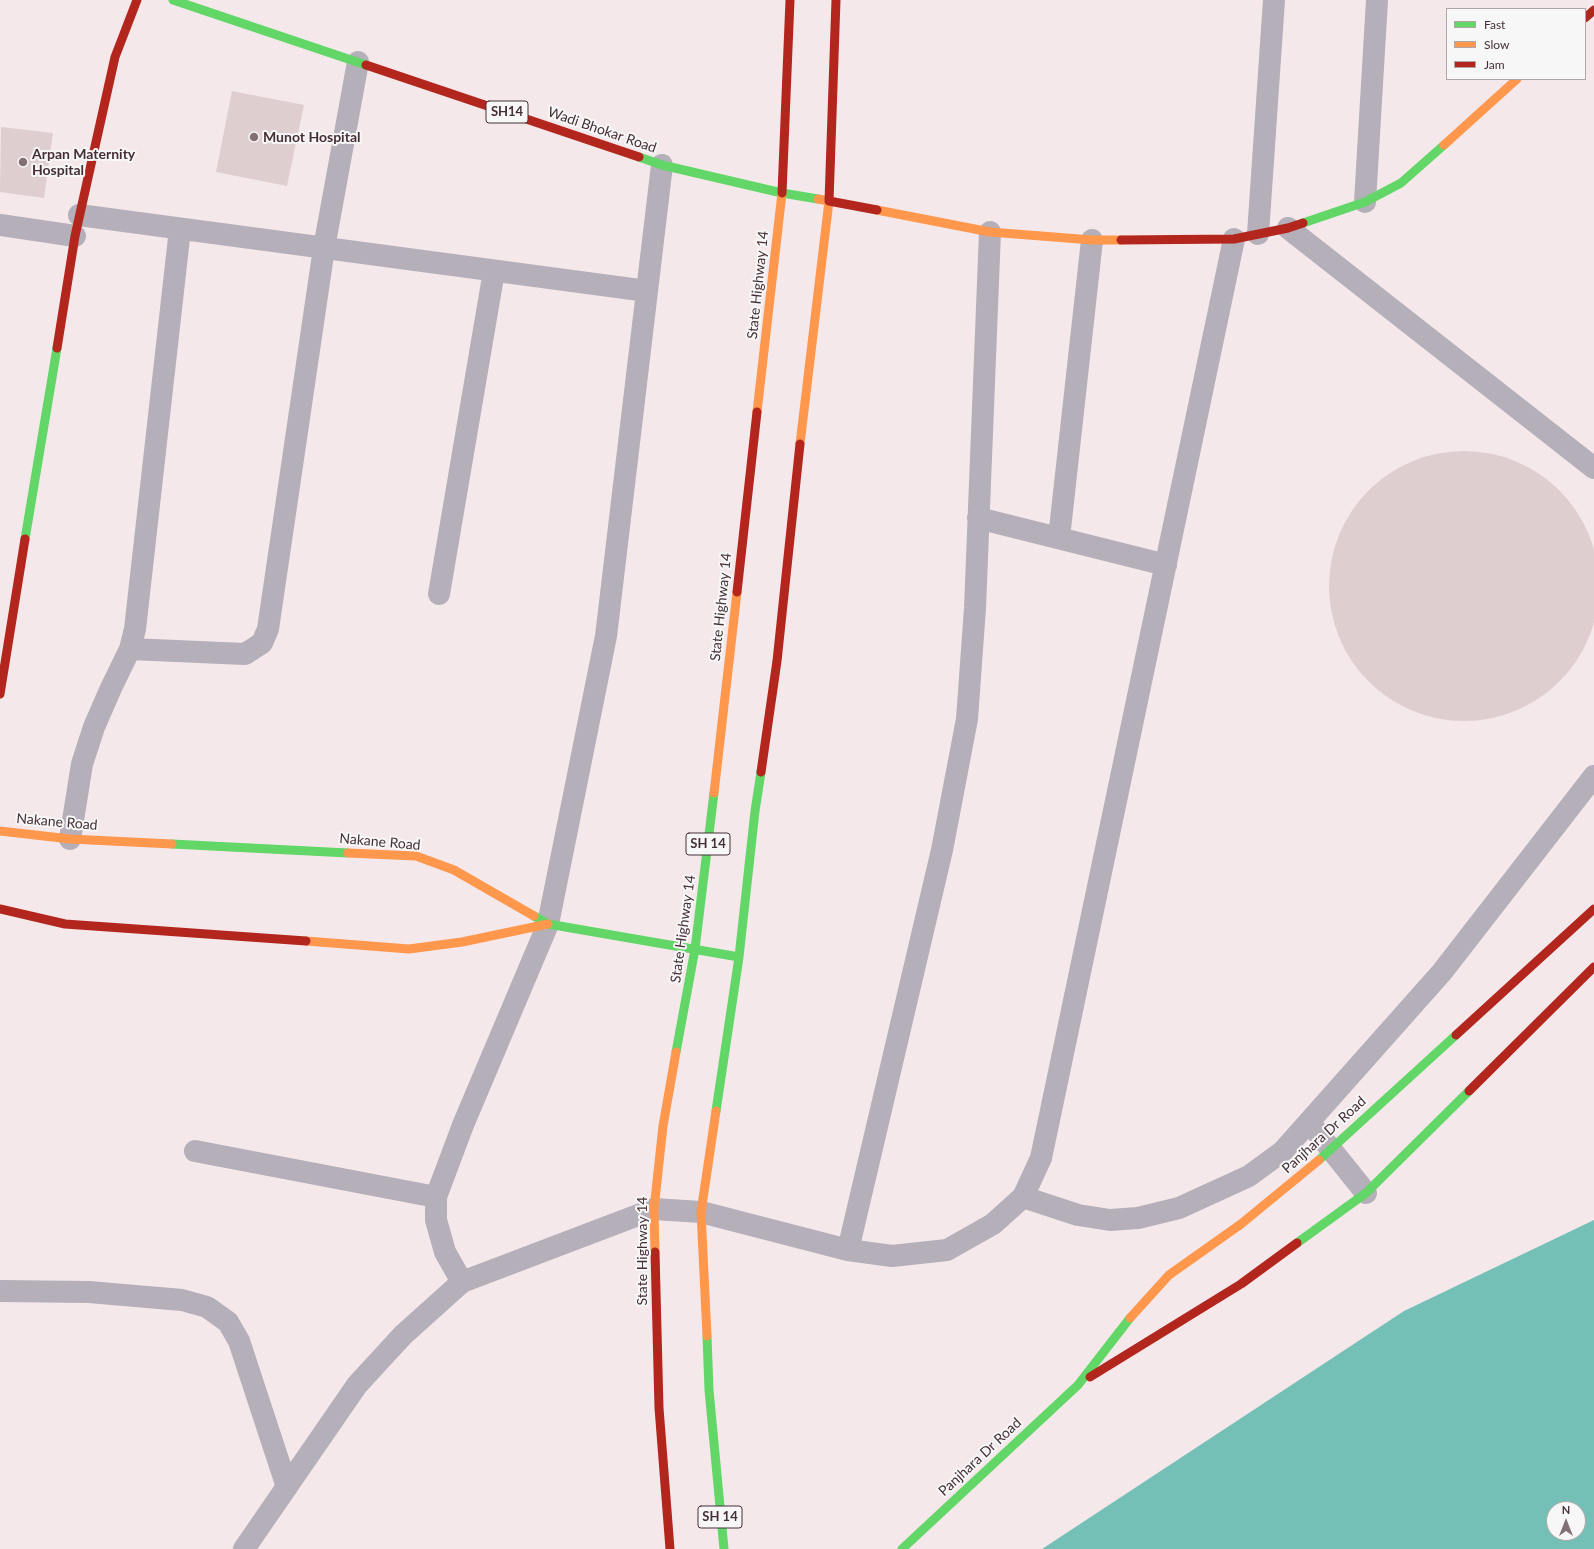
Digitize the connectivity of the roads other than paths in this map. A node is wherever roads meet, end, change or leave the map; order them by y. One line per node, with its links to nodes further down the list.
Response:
1 (137, 0): 16 (street)
2 (173, 0): 9 (street, Wadi Bhokar Road / SH14)
3 (790, 0): 12 (street, State Highway 14)
4 (836, 0): 13 (street)
5 (1274, 0): 20 (street)
6 (1377, 0): 14 (street)
7 (1594, 10): 8 (street)
8 (1586, 17)
9 (358, 62): 11 (street, Wadi Bhokar Road / SH14); 23 (street)
10 (1516, 80): 14 (street, Wadi Bhokar Road)
11 (662, 165): 12 (street, Wadi Bhokar Road / SH14); 25 (street)
12 (782, 193): 13 (street, Wadi Bhokar Road / SH14); 39 (street, State Highway 14 / SH 14)
13 (829, 201): 19 (street, Wadi Bhokar Road); 40 (street, SH 14)
14 (1365, 202): 17 (street, Wadi Bhokar Road)
15 (0, 225): 16 (street)
16 (77, 226): 18 (street); 32 (street)
17 (1288, 228): 20 (street, Wadi Bhokar Road); 26 (street)
18 (180, 229): 23 (street); 31 (street)
19 (990, 232): 22 (street, Wadi Bhokar Road); 27 (street)
20 (1258, 234): 21 (street, Wadi Bhokar Road)
21 (1234, 239): 22 (street, Wadi Bhokar Road); 29 (street)
22 (1092, 240): 28 (street)
23 (324, 248): 24 (street); 31 (street)
24 (494, 271): 25 (street); 30 (street)
25 (647, 291): 38 (street)
26 (1594, 468)
27 (978, 518): 28 (street); 50 (street)
28 (1059, 538): 29 (street)
29 (1166, 565): 47 (street)
30 (439, 594)
31 (130, 650): 35 (street)
32 (0, 694)
33 (1594, 776): 42 (street)
34 (0, 831): 35 (street, Nakane Road)
35 (70, 839): 38 (street, Nakane Road)
36 (0, 909): 38 (street)
37 (1594, 909): 43 (street, Panjhara Dr Road)
38 (548, 924): 39 (street, Nakane Road); 46 (street)
39 (696, 949): 40 (street, Nakane Road); 48 (street, State Highway 14 / SH 14)
40 (739, 957): 49 (street, SH 14)
41 (1594, 967): 45 (street, Panjhara Dr Road)
42 (1309, 1122): 43 (street); 47 (street)
43 (1330, 1149): 45 (street); 53 (street, Panjhara Dr Road)
44 (195, 1151): 46 (street)
45 (1366, 1193): 53 (street, Panjhara Dr Road)
46 (436, 1197): 51 (street)
47 (1023, 1197): 50 (street)
48 (654, 1210): 49 (street); 51 (street); 56 (street, State Highway 14 / SH 14)
49 (701, 1212): 50 (street); 57 (street, SH 14)
50 (848, 1250)
51 (462, 1282): 54 (street)
52 (0, 1291): 54 (street)
53 (1078, 1385): 58 (street, Panjhara Dr Road)
54 (287, 1487): 55 (street)
55 (244, 1549)
56 (670, 1549)
57 (724, 1549)
58 (902, 1549)

